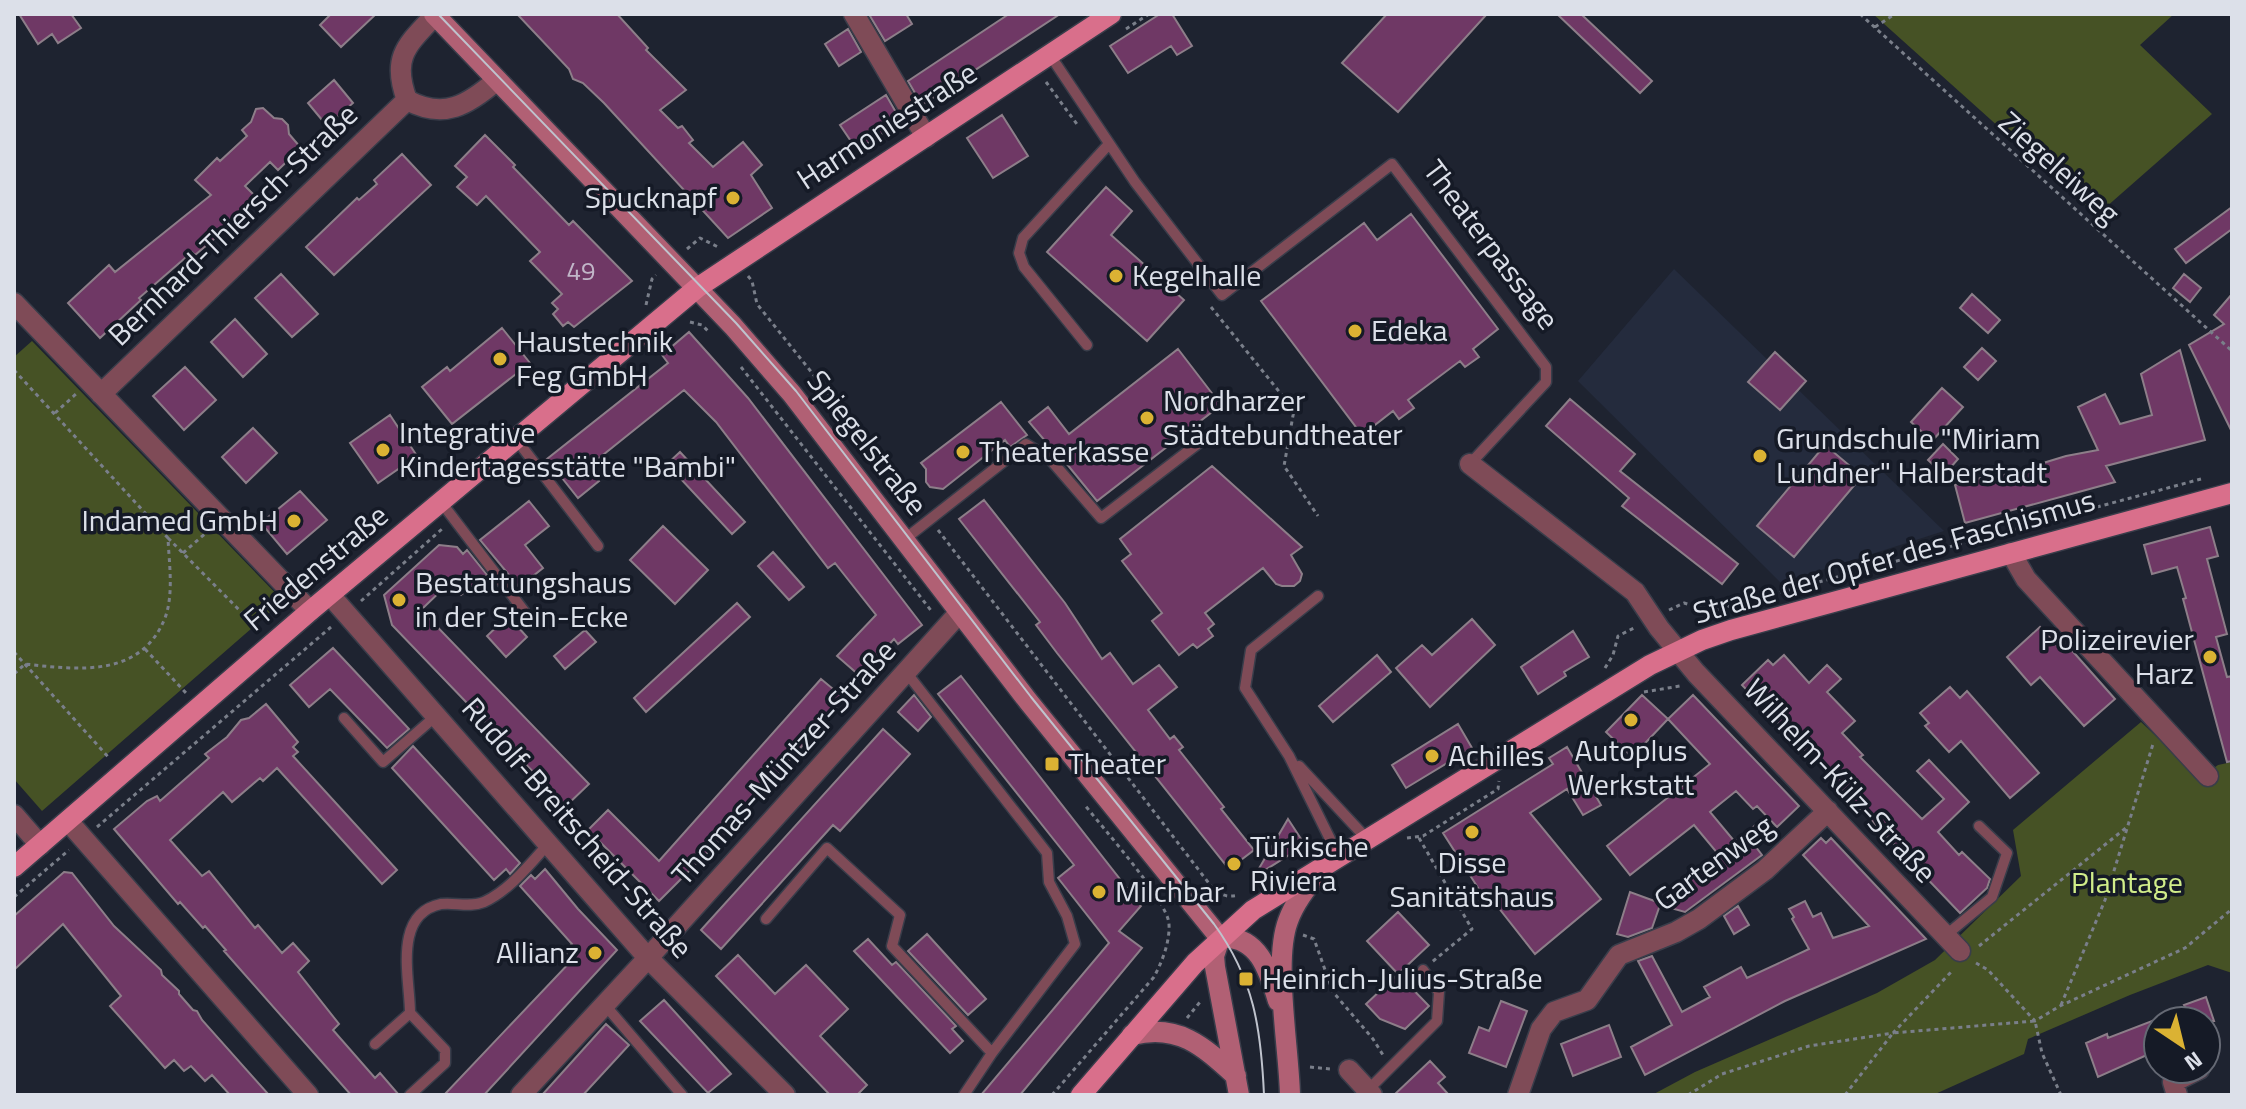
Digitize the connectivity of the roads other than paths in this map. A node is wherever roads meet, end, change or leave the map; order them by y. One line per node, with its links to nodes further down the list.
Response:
1 (854, 14): 7 (street)
2 (1111, 14): 4 (main road, Harmoniestraße)
3 (434, 15): 5 (street, Spiegelstraße); 6 (street)
4 (1050, 55): 7 (main road, Harmoniestraße); 8 (lane, Theaterpassage)
5 (497, 80): 6 (street); 9 (street, Spiegelstraße)
6 (407, 100): 12 (street, Bernhard-Thiersch-Straße)
7 (926, 137): 9 (main road, Harmoniestraße)
8 (1109, 144): 11 (lane); 15 (lane, Theaterpassage)
9 (697, 288): 13 (main road, Friedenstraße); 18 (street, Spiegelstraße)
10 (19, 317): 12 (street)
11 (1087, 345)
12 (95, 388): 23 (street)
13 (516, 439): 17 (main road, Friedenstraße); 19 (lane)
14 (1204, 439): 18 (lane)
15 (1470, 464): 26 (street, Theaterpassage)
16 (2232, 493): 20 (main road, Straße der Opfer des Faschismus)
17 (447, 510): 21 (main road, Friedenstraße); 24 (lane)
18 (905, 539): 25 (street, Spiegelstraße)
19 (598, 546)
20 (2011, 553): 26 (main road, Straße der Opfer des Faschismus); 31 (street)
21 (330, 595): 23 (main road, Friedenstraße); 28 (street, Rudolf-Breitscheid-Straße)
22 (1318, 596): 30 (lane)
23 (310, 611): 34 (main road, Friedenstraße)
24 (524, 611)
25 (960, 612): 27 (street, Thomas-Müntzer-Straße); 42 (street, Spiegelstraße)
26 (1678, 651): 32 (street, Wilhelm-Külz-Straße); 36 (main road, Straße der Opfer des Faschismus)
27 (906, 672): 44 (street, Thomas-Müntzer-Straße); 51 (lane)
28 (437, 715): 29 (lane); 37 (street, Rudolf-Breitscheid-Straße)
29 (344, 718)
30 (1289, 756): 36 (lane); 39 (lane)
31 (2208, 776)
32 (1828, 811): 43 (street, Wilhelm-Külz-Straße); 63 (street, Gartenweg)
33 (14, 815): 38 (street)
34 (68, 821): 38 (main road, Friedenstraße); 55 (street)
35 (1979, 826): 43 (lane)
36 (1367, 839): 39 (main road, Straße der Opfer des Faschismus)
37 (549, 843): 44 (street, Rudolf-Breitscheid-Straße); 47 (lane)
38 (40, 845): 40 (main road, Friedenstraße)
39 (1330, 861): 42 (main road, Straße der Opfer des Faschismus); 48 (street)
40 (14, 867)
41 (766, 919): 51 (lane)
42 (1220, 938): 48 (street); 49 (main road, Straße der Opfer des Faschismus); 53 (street)
43 (1957, 948)
44 (648, 958): 46 (street, Thomas-Müntzer-Straße); 59 (street, Rudolf-Breitscheid-Straße)
45 (1423, 970): 54 (lane)
46 (605, 1005): 57 (street, Thomas-Müntzer-Straße); 58 (lane)
47 (410, 1013): 50 (lane); 56 (lane)
48 (1287, 1034): 62 (street)
49 (1132, 1035): 53 (street); 61 (main road, Straße der Opfer des Faschismus)
50 (375, 1044)
51 (992, 1053): 60 (lane)
52 (1349, 1070): 54 (street)
53 (1237, 1086)
54 (1370, 1092)
55 (308, 1095)
56 (410, 1095)
57 (521, 1095)
58 (682, 1095)
59 (785, 1095)
60 (964, 1095)
61 (1081, 1095)
62 (1290, 1095)
63 (1518, 1095)

